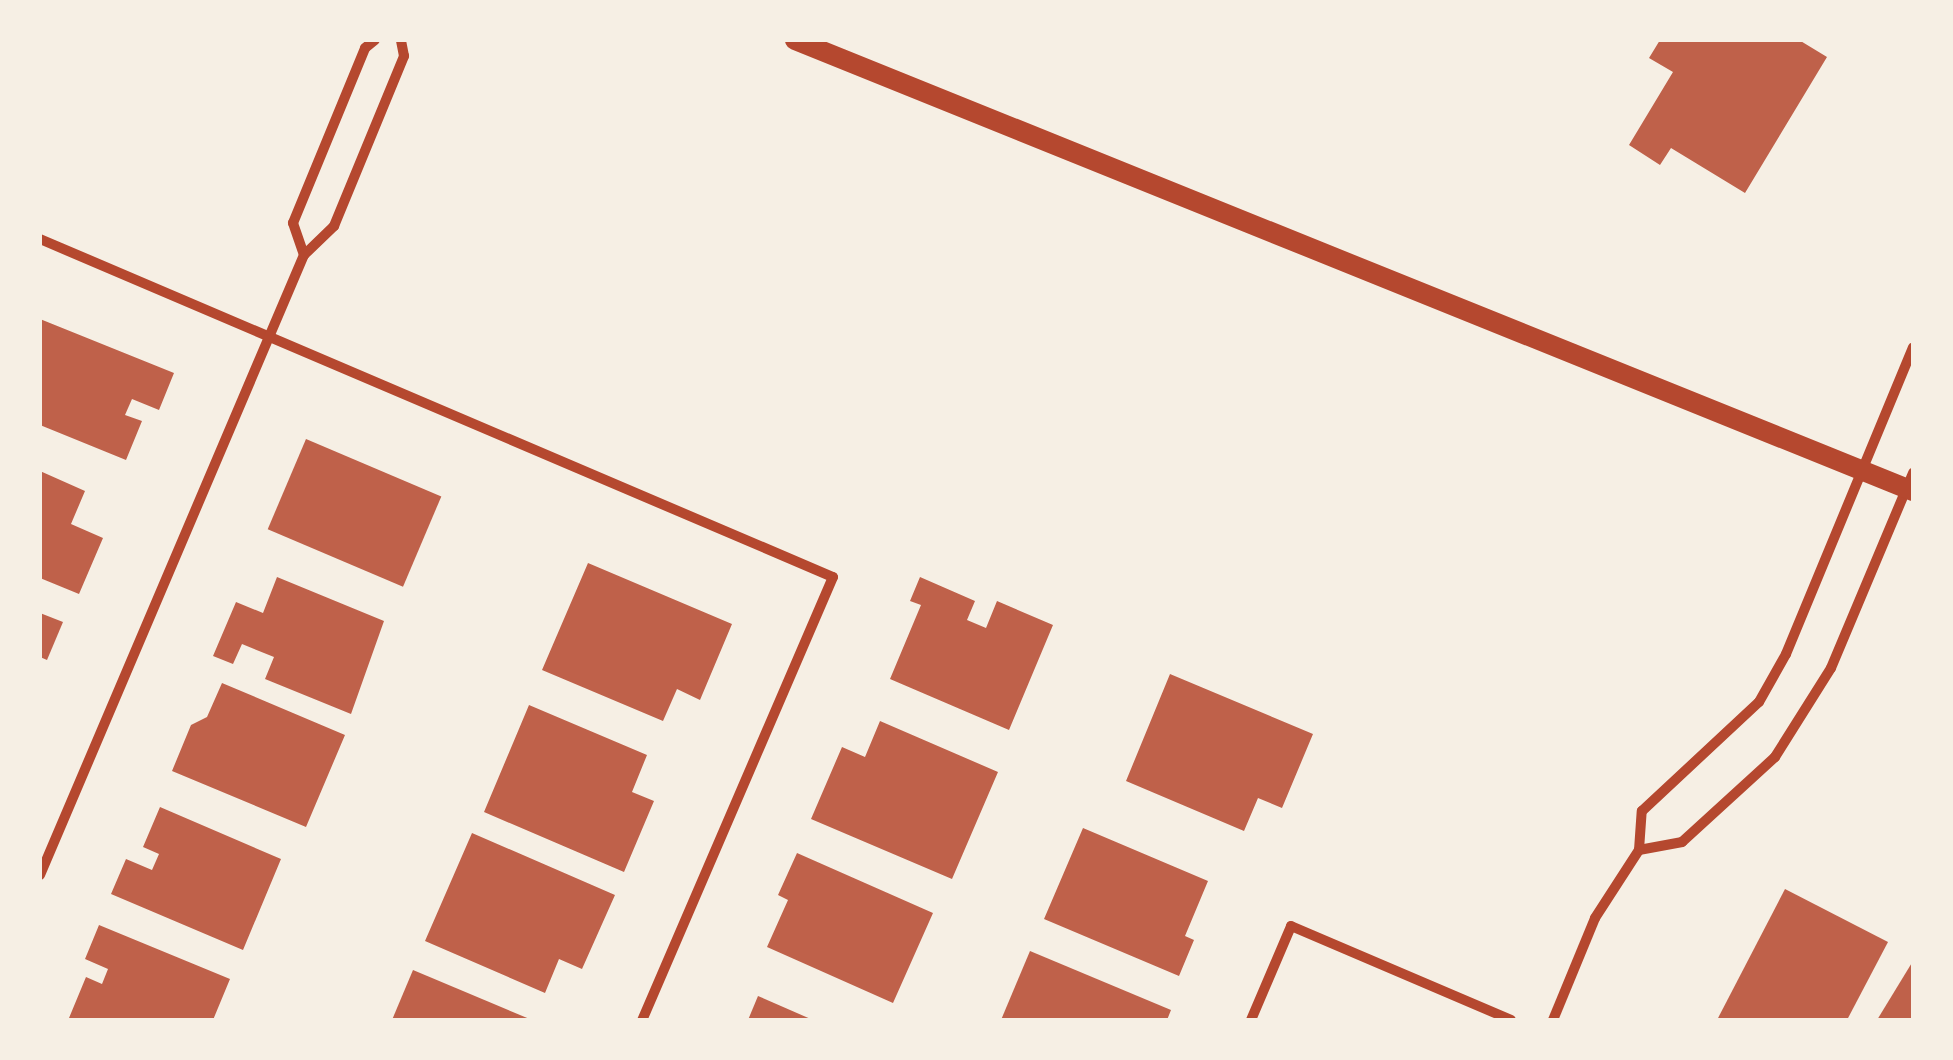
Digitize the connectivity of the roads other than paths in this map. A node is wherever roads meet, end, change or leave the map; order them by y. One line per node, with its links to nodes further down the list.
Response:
1 (375, 40): 5 (street)
2 (400, 40): 5 (street)
3 (795, 40): 8 (main road)
4 (40, 238): 6 (street)
5 (304, 255): 6 (street)
6 (269, 336): 11 (street); 12 (street)
7 (1913, 347): 8 (street)
8 (1861, 470): 9 (main road); 10 (street)
9 (1911, 484): 10 (street)
10 (1639, 850): 15 (street)
11 (40, 875)
12 (642, 1020)
13 (1251, 1020): 14 (street)
14 (1511, 1020)
15 (1552, 1020)

